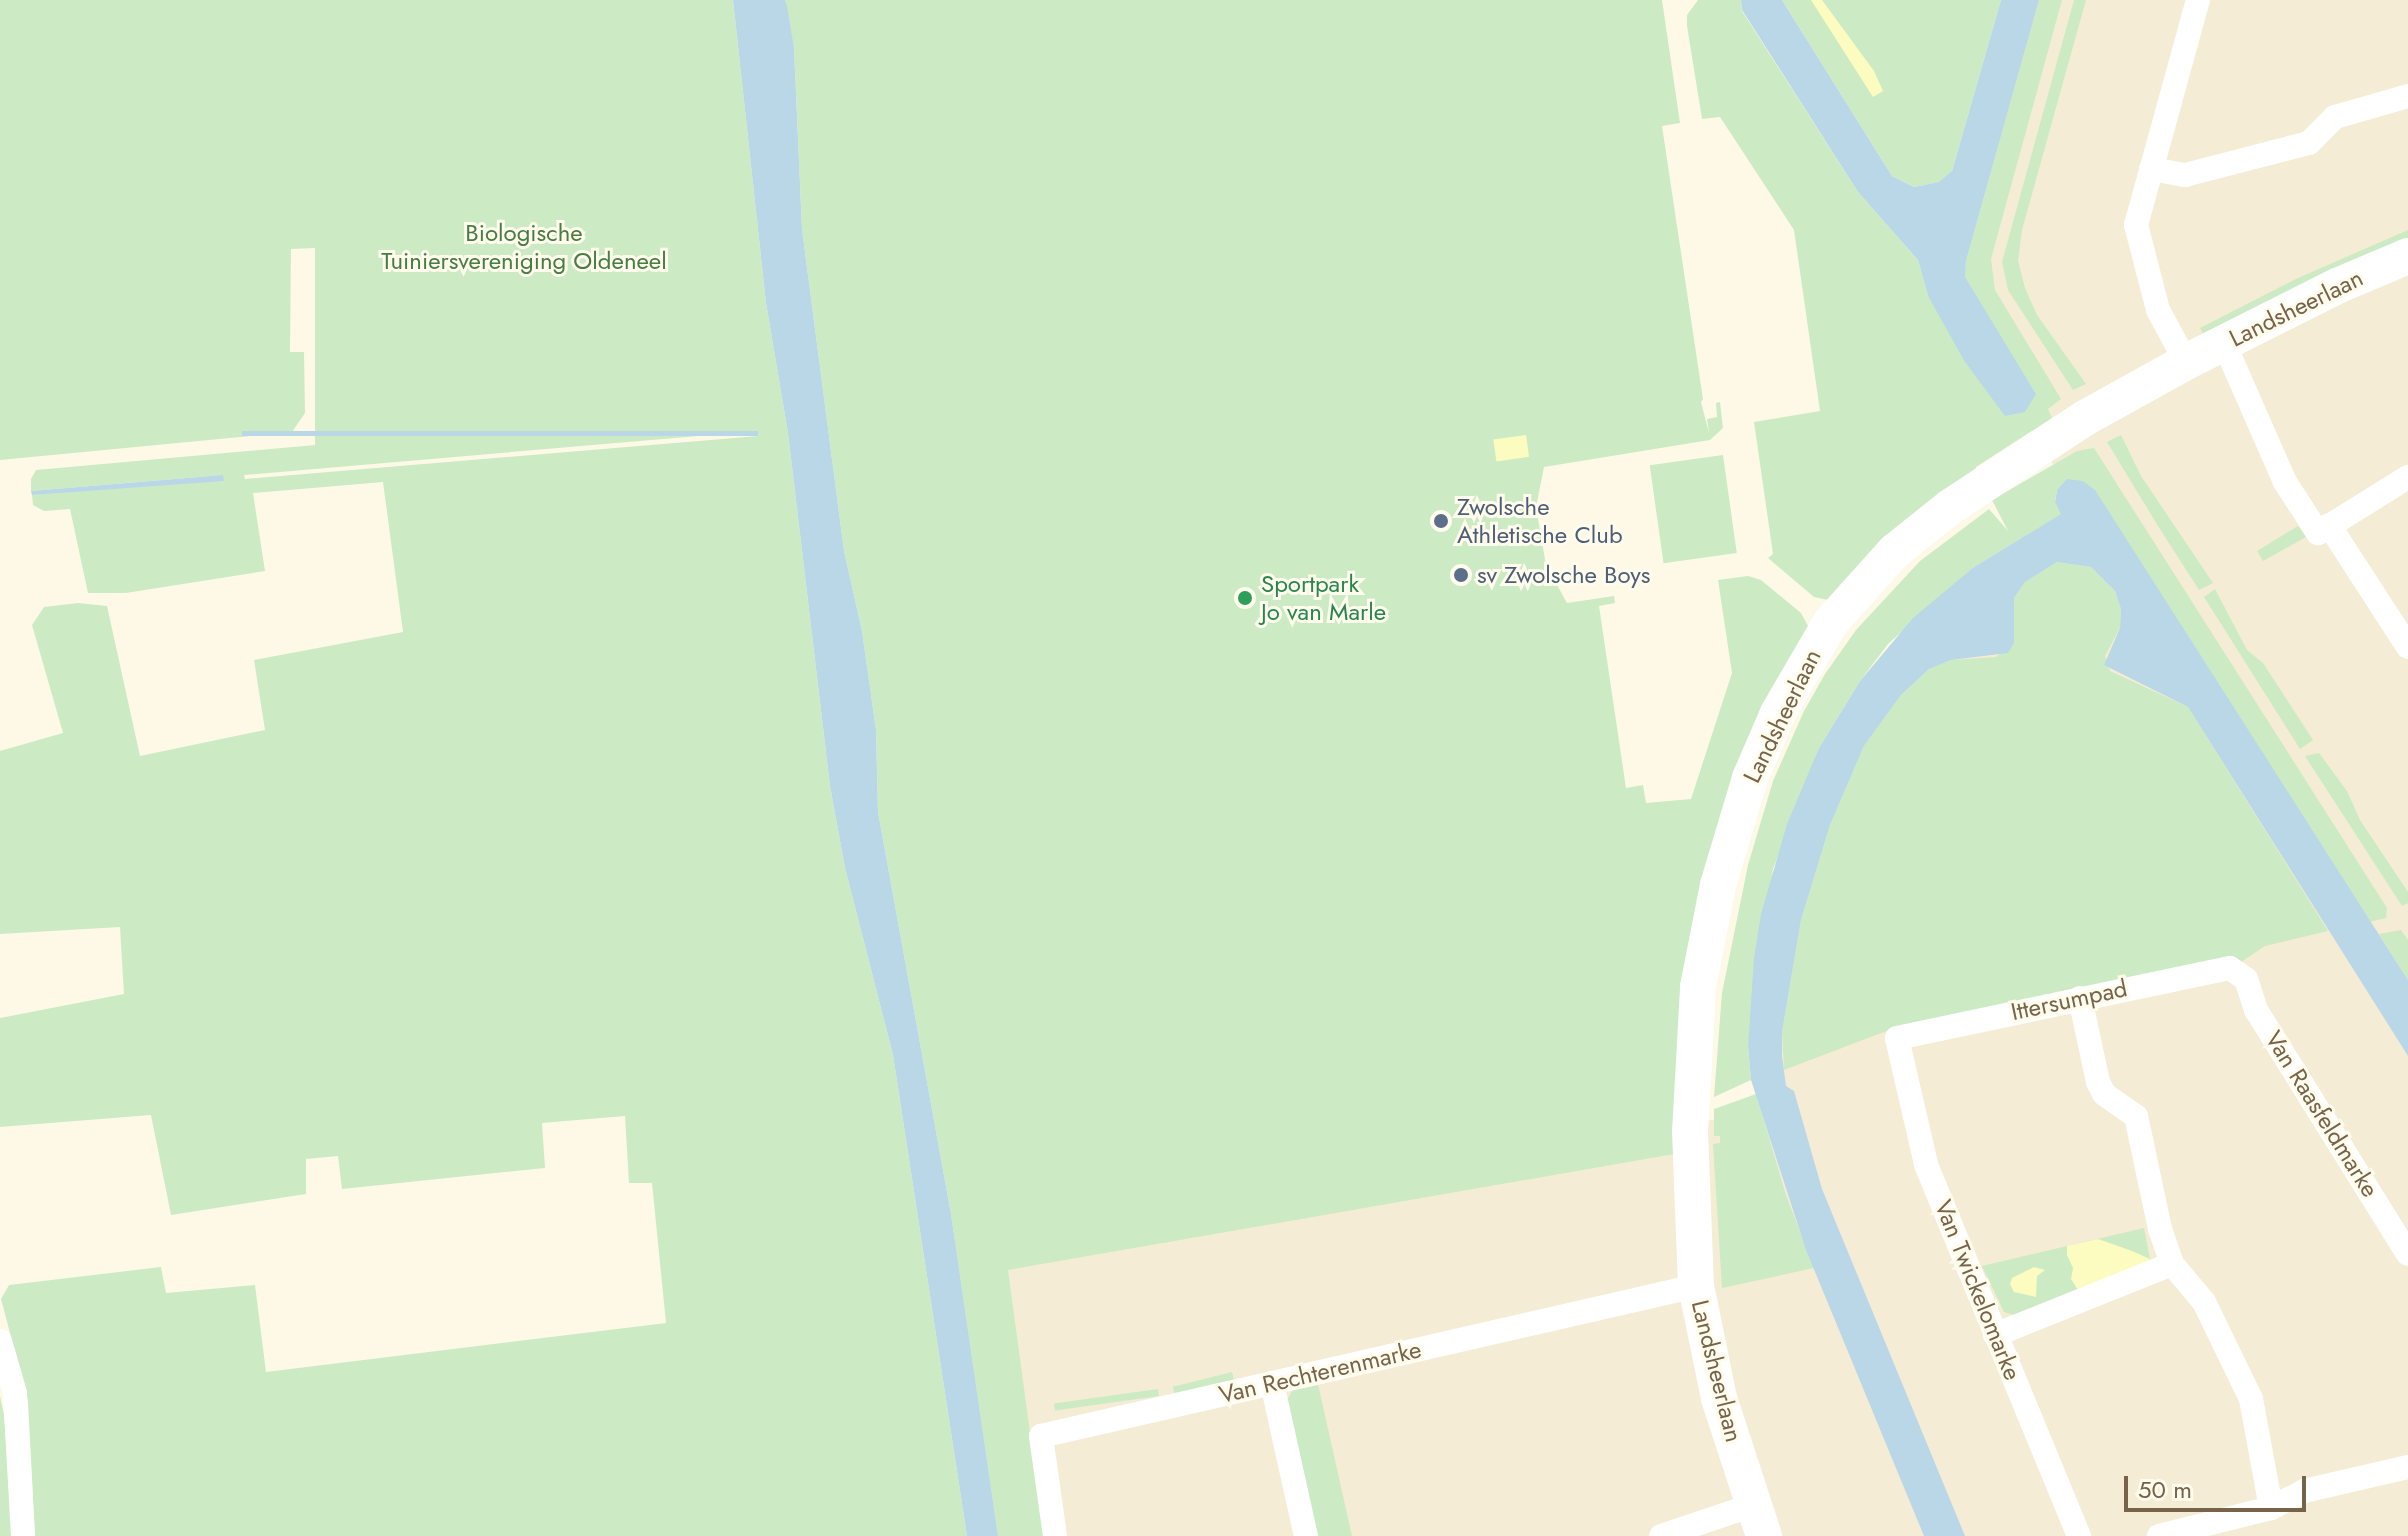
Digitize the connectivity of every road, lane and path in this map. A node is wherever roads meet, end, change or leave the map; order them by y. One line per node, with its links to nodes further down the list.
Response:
1 (2198, 0): 3 (street)
2 (2408, 96): 3 (street)
3 (2151, 169): 6 (street)
4 (2408, 256): 5 (street, Landsheerlaan)
5 (2224, 343): 6 (street, Landsheerlaan); 8 (street)
6 (2186, 362): 15 (street, Landsheerlaan)
7 (2408, 477): 8 (street)
8 (2329, 525): 9 (street)
9 (2408, 647)
10 (2240, 973): 11 (street, Ittersumpad); 13 (street, Van Raasfeldmarke)
11 (2080, 998): 12 (street, Ittersumpad); 14 (street)
12 (1897, 1038): 16 (street, Van Twickelomarke)
13 (2408, 1254)
14 (2172, 1264): 16 (street); 20 (street)
15 (1696, 1286): 18 (street, Van Rechterenmarke); 21 (street, Landsheerlaan)
16 (1995, 1335): 26 (street, Van Twickelomarke)
17 (0, 1341): 22 (street)
18 (1272, 1383): 23 (street, Van Rechterenmarke); 24 (street)
19 (2408, 1467): 20 (street)
20 (2271, 1508): 27 (street)
21 (1758, 1520): 25 (street)
22 (23, 1536)
23 (1055, 1536)
24 (1306, 1536)
25 (1661, 1536)
26 (2079, 1536)
27 (2159, 1536)

